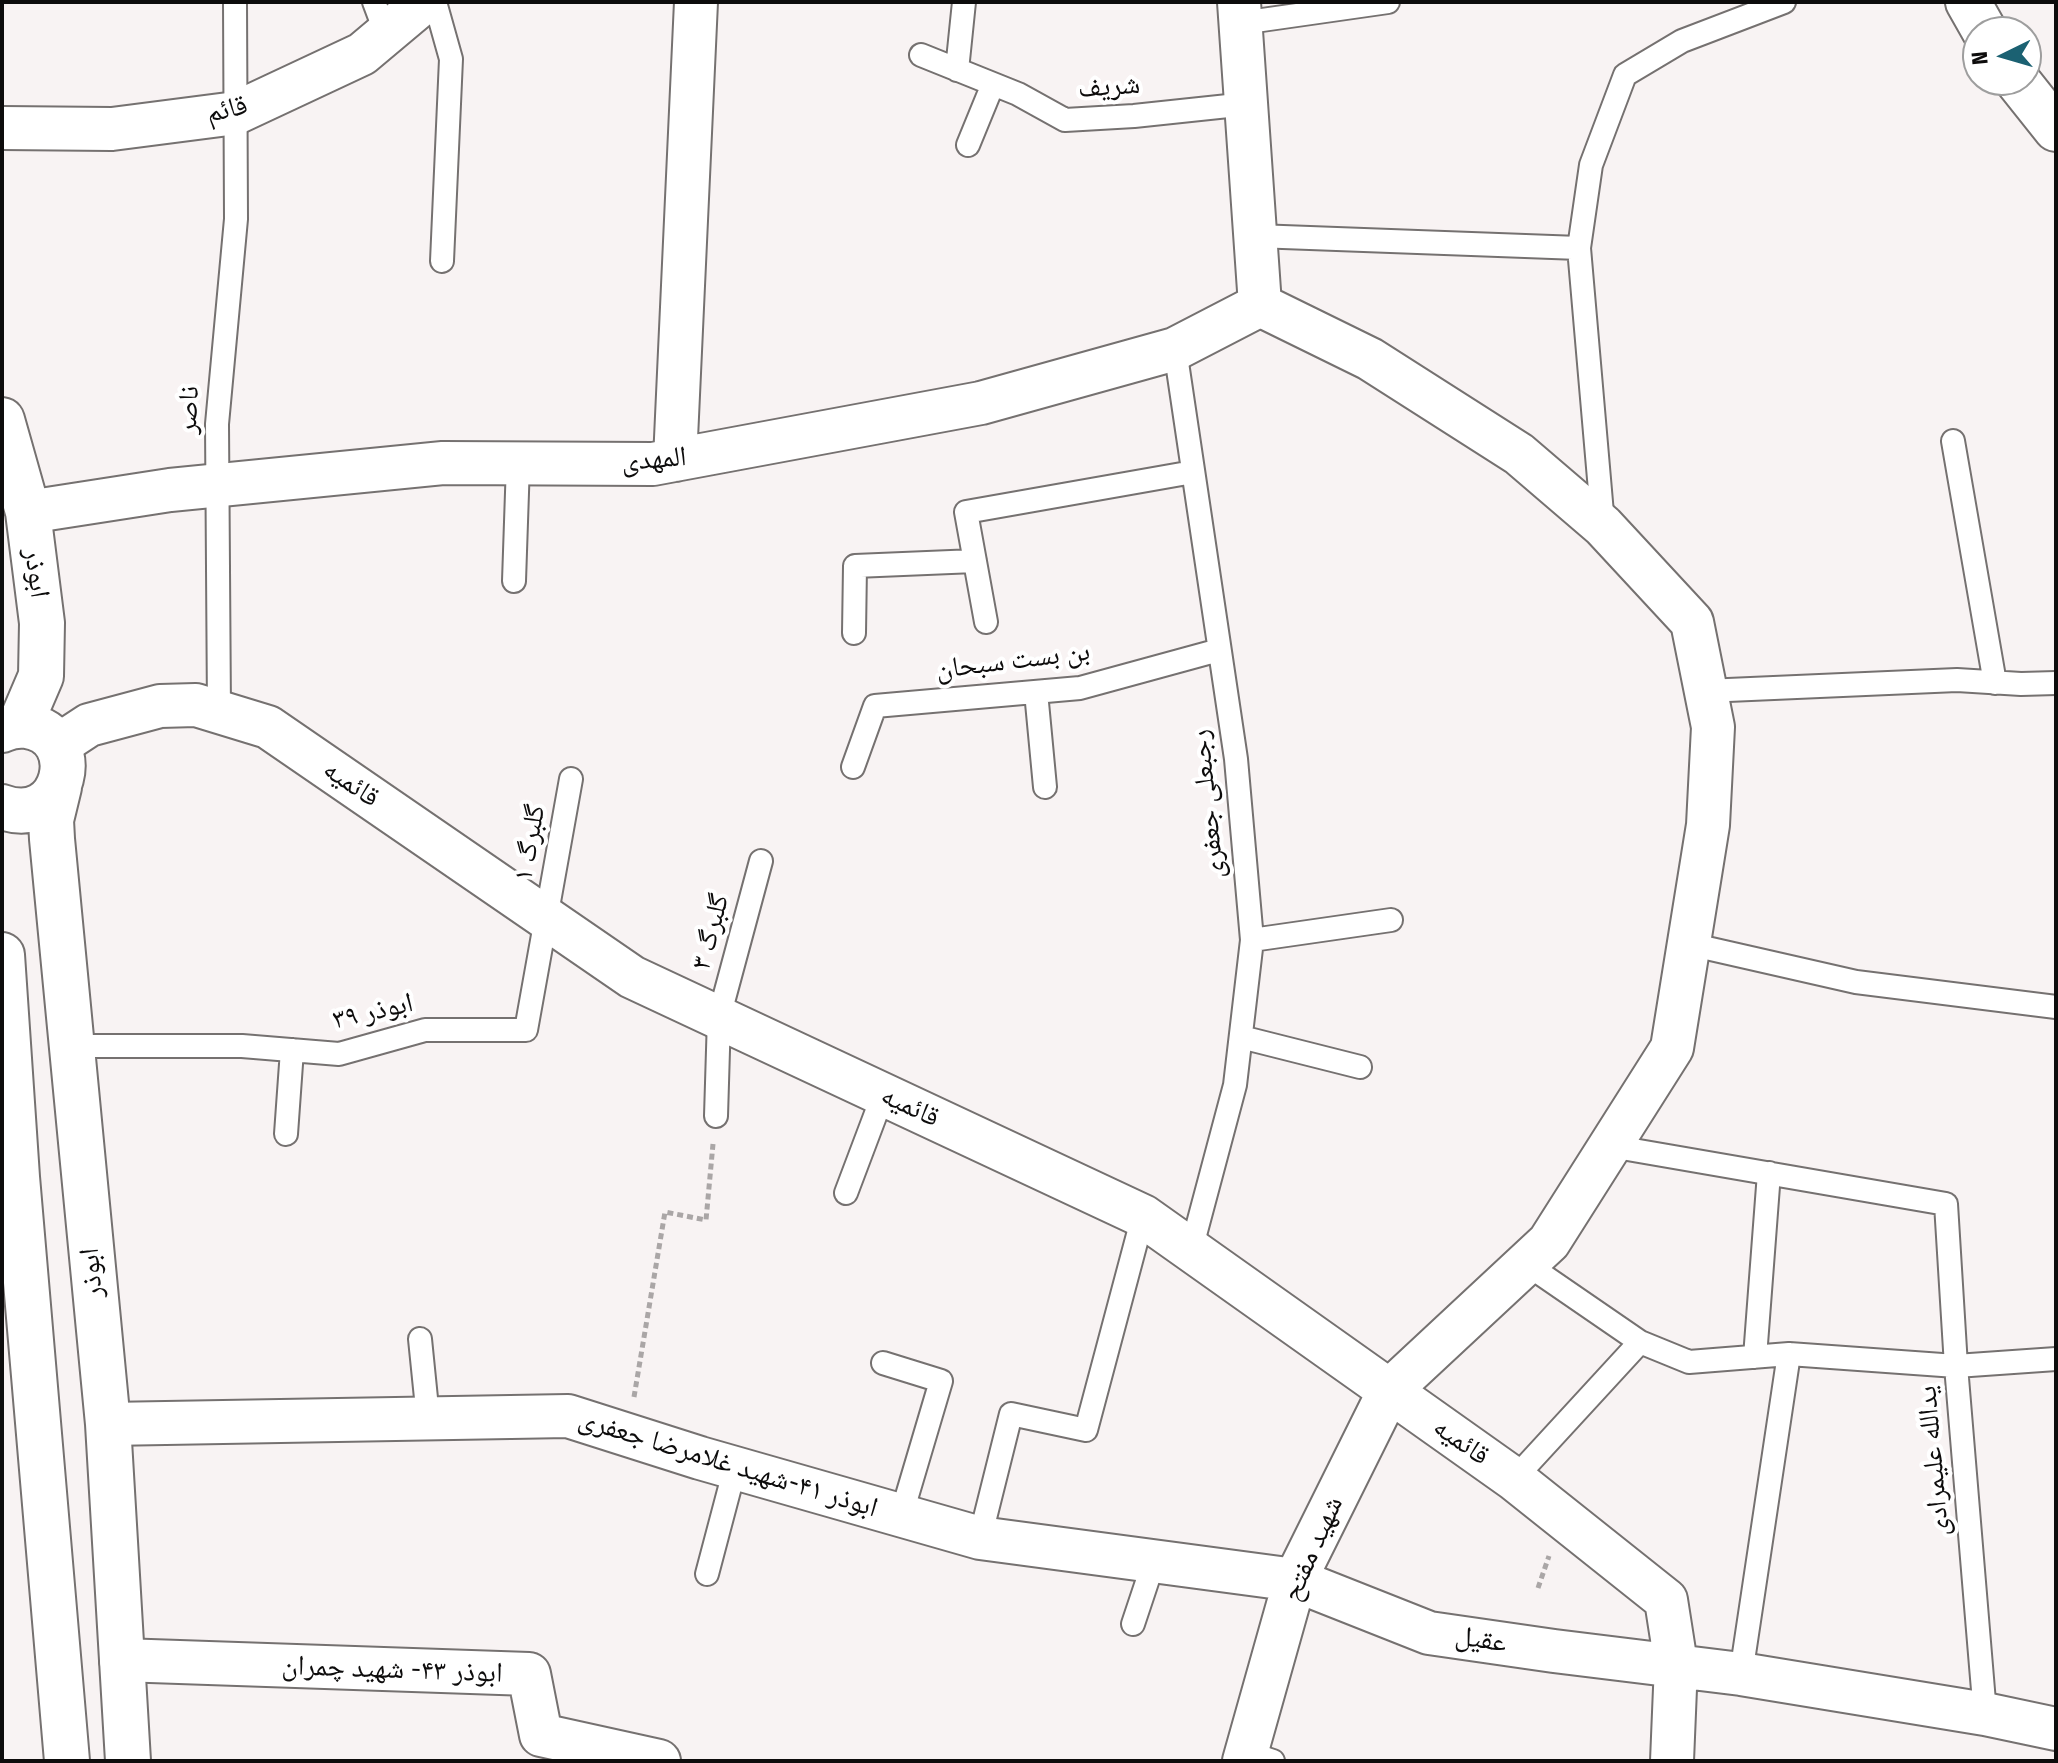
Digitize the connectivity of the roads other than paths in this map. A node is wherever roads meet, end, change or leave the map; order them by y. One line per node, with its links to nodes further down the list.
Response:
1 (235, 2): 15 (lane, ناصر)
2 (424, 2): 9 (street, قائم)
3 (435, 2): 21 (lane)
4 (696, 2): 26 (street)
5 (964, 2): 11 (lane)
6 (1388, 2): 8 (lane)
7 (1784, 2): 20 (lane)
8 (1240, 12): 14 (street)
9 (380, 18): 15 (street, قائم)
10 (921, 55): 11 (lane, شریف)
11 (957, 70): 12 (lane, شریف)
12 (993, 84): 14 (lane, شریف); 18 (lane)
13 (2030, 96): 17 (main road)
14 (1247, 104): 19 (street)
15 (236, 113): 16 (street, قائم); 29 (lane, ناصر)
16 (2, 128)
17 (2056, 129)
18 (968, 145)
19 (1256, 236): 20 (lane); 22 (street)
20 (1579, 248): 31 (lane)
21 (442, 261)
22 (1260, 305): 23 (street, المهدی); 31 (street)
23 (1175, 349): 26 (street, المهدی); 28 (lane, رجبعلی جعفری)
24 (2, 420): 30 (main road, ابوذر)
25 (1953, 441): 37 (lane)
26 (675, 460): 27 (street, المهدی)
27 (518, 463): 29 (street, المهدی); 33 (lane)
28 (1193, 472): 32 (lane); 36 (lane, رجبعلی جعفری)
29 (217, 485): 30 (street, المهدی); 41 (lane, ناصر)
30 (28, 512): 42 (main road, ابوذر)
31 (1603, 526): 39 (street)
32 (975, 561): 34 (lane); 35 (lane)
33 (514, 581)
34 (986, 622)
35 (854, 633)
36 (1219, 650): 40 (lane, بن بست سبحان); 51 (lane, رجبعلی جعفری)
37 (1995, 683): 38 (lane); 39 (lane)
38 (2056, 683)
39 (1705, 691): 52 (street)
40 (1036, 692): 44 (lane, بن بست سبحان); 46 (lane)
41 (219, 712): 43 (street, قائمیه); 49 (street, قائمیه)
42 (11, 728): 43 (main road)
43 (58, 766): 47 (main road); 57 (main road, ابوذر)
44 (853, 767)
45 (571, 779): 49 (lane, گلبرگ ۱)
46 (1045, 787)
47 (2, 807)
48 (761, 861): 55 (lane, گلبرگ ۳)
49 (547, 918): 55 (street, قائمیه); 58 (lane, ابوذر ۳۹)
50 (1391, 920): 51 (lane)
51 (1252, 940): 56 (lane, رجبعلی جعفری)
52 (1689, 944): 54 (lane); 64 (street)
53 (2, 955): 61 (main road)
54 (2056, 1007)
55 (719, 1017): 60 (street, قائمیه); 62 (lane, گلبرگ ۳)
56 (1241, 1037): 59 (lane); 68 (lane, رجبعلی جعفری)
57 (71, 1046): 58 (lane, ابوذر ۳۹); 79 (main road, ابوذر)
58 (292, 1050): 63 (lane)
59 (1360, 1067)
60 (883, 1095): 66 (lane); 67 (street, قائمیه)
61 (7, 1105): 95 (main road)
62 (716, 1116)
63 (286, 1134)
64 (1610, 1146): 65 (lane); 69 (street)
65 (1769, 1173): 73 (lane); 76 (lane, یدالله علیمرادی)
66 (846, 1193)
67 (1143, 1216): 68 (street, قائمیه); 83 (lane)
68 (1191, 1250): 77 (street, قائمیه)
69 (1525, 1263): 71 (lane); 77 (street)
70 (420, 1339): 78 (lane)
71 (1640, 1342): 73 (lane); 81 (lane)
72 (1789, 1354): 73 (lane); 76 (lane); 90 (lane)
73 (1755, 1357)
74 (2056, 1359): 76 (lane)
75 (883, 1363): 82 (lane)
76 (1956, 1366): 91 (lane, یدالله علیمرادی)
77 (1389, 1391): 81 (street, قائمیه); 86 (street, شهید مفتح)
78 (428, 1418): 79 (street, ابوذر ۴۱-شهید غلامرضا جعفری); 80 (street, ابوذر ۴۱-شهید غلامرضا جعفری)
79 (108, 1424): 88 (main road, ابوذر)
80 (735, 1468): 82 (street, ابوذر ۴۱-شهید غلامرضا جعفری); 85 (lane)
81 (1514, 1479): 89 (street, قائمیه)
82 (901, 1516): 83 (street, ابوذر ۴۱-شهید غلامرضا جعفری)
83 (980, 1538): 84 (street, ابوذر ۴۱-شهید غلامرضا جعفری)
84 (1154, 1561): 86 (street, ابوذر ۴۱-شهید غلامرضا جعفری); 87 (lane)
85 (707, 1574)
86 (1295, 1580): 89 (street, عقیل); 94 (street, شهید مفتح)
87 (1133, 1624)
88 (121, 1660): 93 (street, ابوذر ۴۳- شهید چمران); 96 (main road, ابوذر)
89 (1676, 1664): 90 (street, عقیل); 98 (street, قائمیه)
90 (1741, 1674): 91 (street, عقیل)
91 (1985, 1714): 92 (street, عقیل)
92 (2056, 1729)
93 (615, 1756): 97 (street, ابوذر ۴۳- شهید چمران)
94 (1255, 1758)
95 (67, 1761)
96 (128, 1761)
97 (659, 1761)
98 (1672, 1761)

